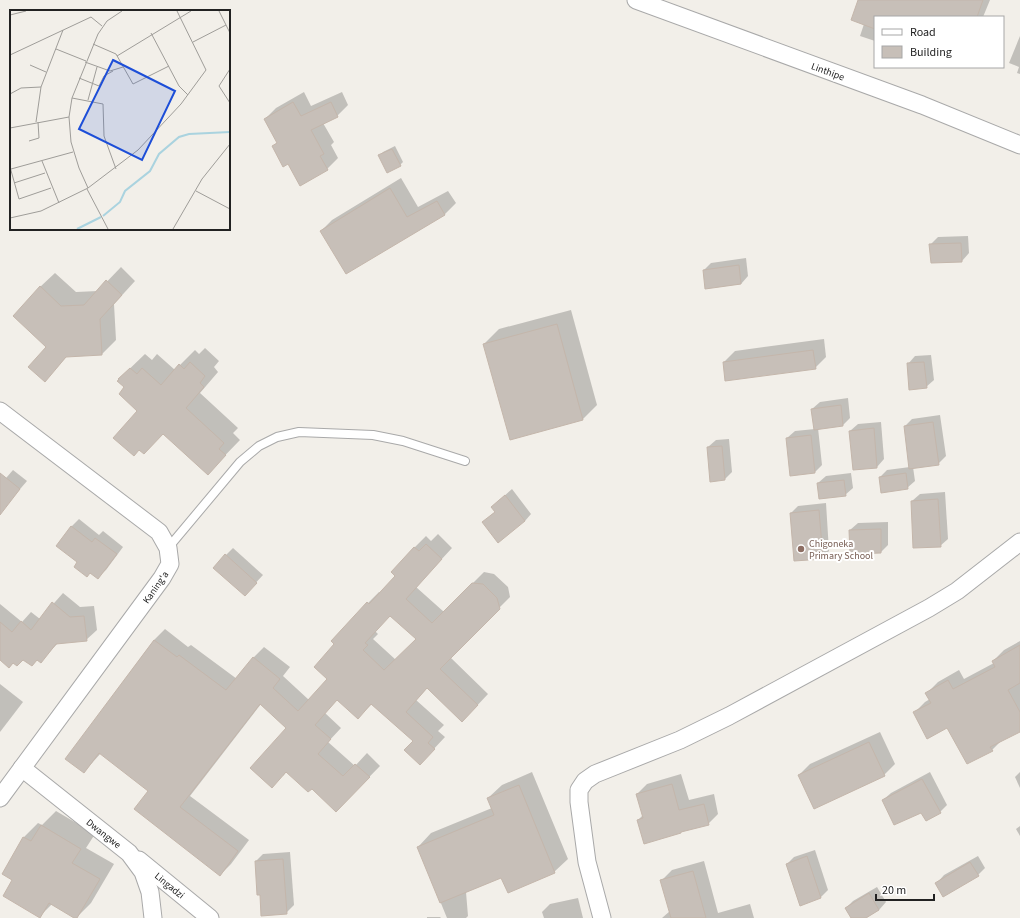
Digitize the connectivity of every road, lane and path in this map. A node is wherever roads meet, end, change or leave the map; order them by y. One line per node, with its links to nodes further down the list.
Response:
1 (636, 0): 2 (street, Linthipe)
2 (1020, 145)
3 (0, 411): 6 (street)
4 (465, 462): 6 (lane)
5 (1020, 542): 12 (street)
6 (168, 548): 7 (street, Kaning'a)
7 (22, 768): 8 (street, Kaning'a); 9 (street, Dwangwe)
8 (0, 798)
9 (129, 853): 10 (street, Dwangwe); 11 (street, Lingadzi)
10 (153, 918)
11 (210, 918)
12 (602, 918)

